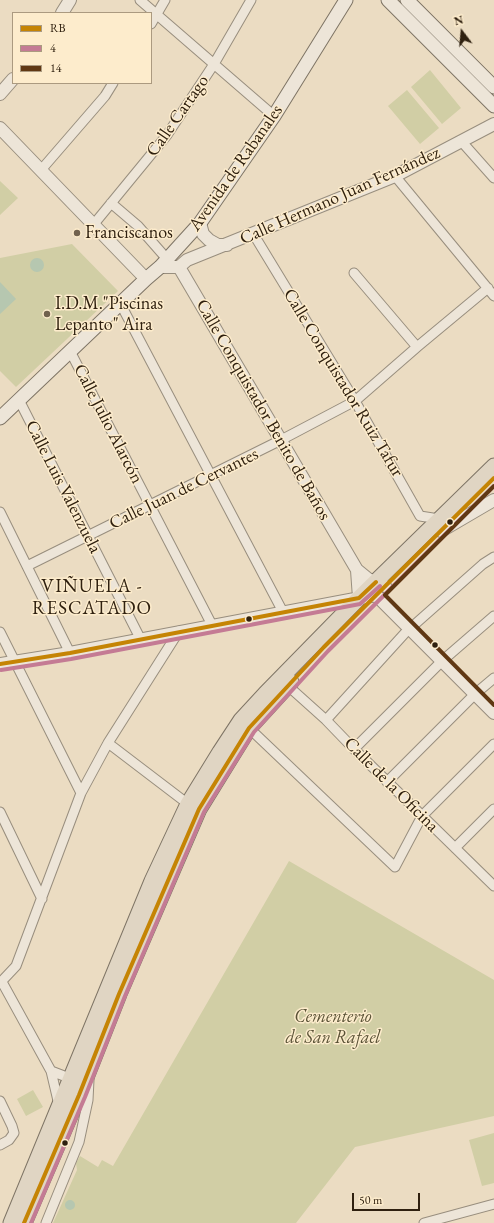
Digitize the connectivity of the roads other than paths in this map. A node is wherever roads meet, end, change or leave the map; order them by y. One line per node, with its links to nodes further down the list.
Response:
1 (70, 0): 8 (street)
2 (140, 0): 9 (street)
3 (165, 0): 9 (street)
4 (251, 0): 11 (street, Calle Cartago)
5 (346, 0): 17 (main road, Avenida de Rabanales)
6 (388, 0): 16 (main road)
7 (406, 0): 14 (main road)
8 (63, 12)
9 (157, 14): 10 (street); 11 (street)
10 (152, 22)
11 (214, 64): 17 (street); 24 (street, Calle Cartago)
12 (12, 80): 15 (street)
13 (112, 84): 21 (street)
14 (494, 87)
15 (0, 94)
16 (494, 106)
17 (274, 116): 25 (main road, Avenida de Rabanales)
18 (494, 124): 20 (street, Calle Hermano Juan Fernández)
19 (0, 128): 21 (street)
20 (462, 142): 22 (street, Calle Hermano Juan Fernández); 23 (street)
21 (41, 170): 26 (street)
22 (395, 176): 27 (street, Calle Hermano Juan Fernández); 33 (street)
23 (494, 178)
24 (111, 203): 26 (street, Calle Cartago); 29 (street)
25 (200, 223): 28 (street, Calle Hermano Juan Fernández); 29 (main road, Avenida de Rabanales)
26 (94, 224): 32 (street)
27 (254, 235): 28 (street, Calle Hermano Juan Fernández); 38 (street, Calle Conquistador Ruiz Tafur)
28 (228, 245): 30 (street, Calle Hermano Juan Fernández)
29 (164, 263): 30 (street); 32 (main road, Avenida de Rabanales)
30 (179, 267): 40 (street, Calle Conquistador Benito de Baños)
31 (354, 273): 35 (street)
32 (146, 279): 34 (main road, Avenida de Rabanales)
33 (491, 292): 35 (street, Calle Juan de Cervantes)
34 (120, 303): 36 (main road, Avenida de Rabanales); 42 (street)
35 (416, 347): 38 (street, Calle Juan de Cervantes)
36 (70, 350): 37 (main road, Avenida de Rabanales); 45 (street, Calle Julio Alarcón)
37 (19, 400): 39 (main road, Avenida de Rabanales); 48 (street, Calle Luis Valenzuela)
38 (355, 401): 40 (street, Calle Juan de Cervantes); 47 (street, Calle Conquistador Ruiz Tafur)
39 (0, 418)
40 (281, 440): 42 (street, Calle Juan de Cervantes); 51 (street, Calle Conquistador Benito de Baños)
41 (494, 466): 47 (main road)
42 (211, 474): 45 (street, Calle Juan de Cervantes); 54 (street)
43 (494, 478): 47 (main road)
44 (494, 500): 47 (street)
45 (149, 505): 48 (street, Calle Juan de Cervantes); 56 (street, Calle Julio Alarcón)
46 (0, 512): 50 (street)
47 (440, 525): 52 (main road)
48 (88, 536): 50 (street, Calle Juan de Cervantes); 60 (street, Calle Luis Valenzuela)
49 (494, 557): 57 (street)
50 (27, 566): 61 (street)
51 (357, 570): 52 (street, Calle Conquistador Benito de Baños); 53 (street, Calle Conquistador Benito de Baños)
52 (379, 588): 53 (main road); 57 (street, Calle Conquistador Benito de Baños); 66 (main road)
53 (358, 598): 54 (street); 76 (main road)
54 (283, 612): 56 (street)
55 (494, 616): 62 (street)
56 (212, 625): 58 (street)
57 (410, 628): 62 (street, Calle Conquistador Benito de Baños); 69 (street)
58 (179, 631): 60 (street); 71 (street)
59 (0, 632): 63 (street)
60 (140, 638): 61 (street)
61 (70, 652): 63 (street)
62 (442, 661): 67 (street, Calle Conquistador Benito de Baños); 73 (street)
63 (15, 662): 64 (street); 75 (street)
64 (0, 664)
65 (494, 678): 67 (street)
66 (288, 685): 69 (street, Calle de la Oficina); 70 (main road)
67 (475, 694): 68 (street, Calle Conquistador Benito de Baños); 74 (street)
68 (494, 713)
69 (326, 720): 73 (street, Calle de la Oficina)
70 (249, 728): 79 (street); 85 (main road)
71 (108, 743): 75 (street); 76 (street)
72 (494, 744): 79 (street)
73 (354, 749): 74 (street, Calle de la Oficina)
74 (388, 782): 79 (street, Calle de la Oficina)
75 (81, 793): 82 (street)
76 (188, 804): 86 (main road)
77 (494, 809): 80 (street)
78 (0, 812): 82 (street)
79 (422, 816): 80 (street, Calle de la Oficina)
80 (455, 848): 81 (street, Calle de la Oficina)
81 (492, 882)
82 (42, 899): 83 (street)
83 (1, 982): 84 (street)
84 (51, 1071): 86 (street); 88 (street)
85 (89, 1071): 86 (street); 92 (main road); 93 (street)
86 (71, 1077): 88 (main road)
87 (0, 1101): 89 (street)
88 (59, 1106): 91 (main road)
89 (0, 1145)
90 (494, 1204): 94 (street)
91 (11, 1223)
92 (24, 1223)
93 (46, 1223)
94 (424, 1223)

